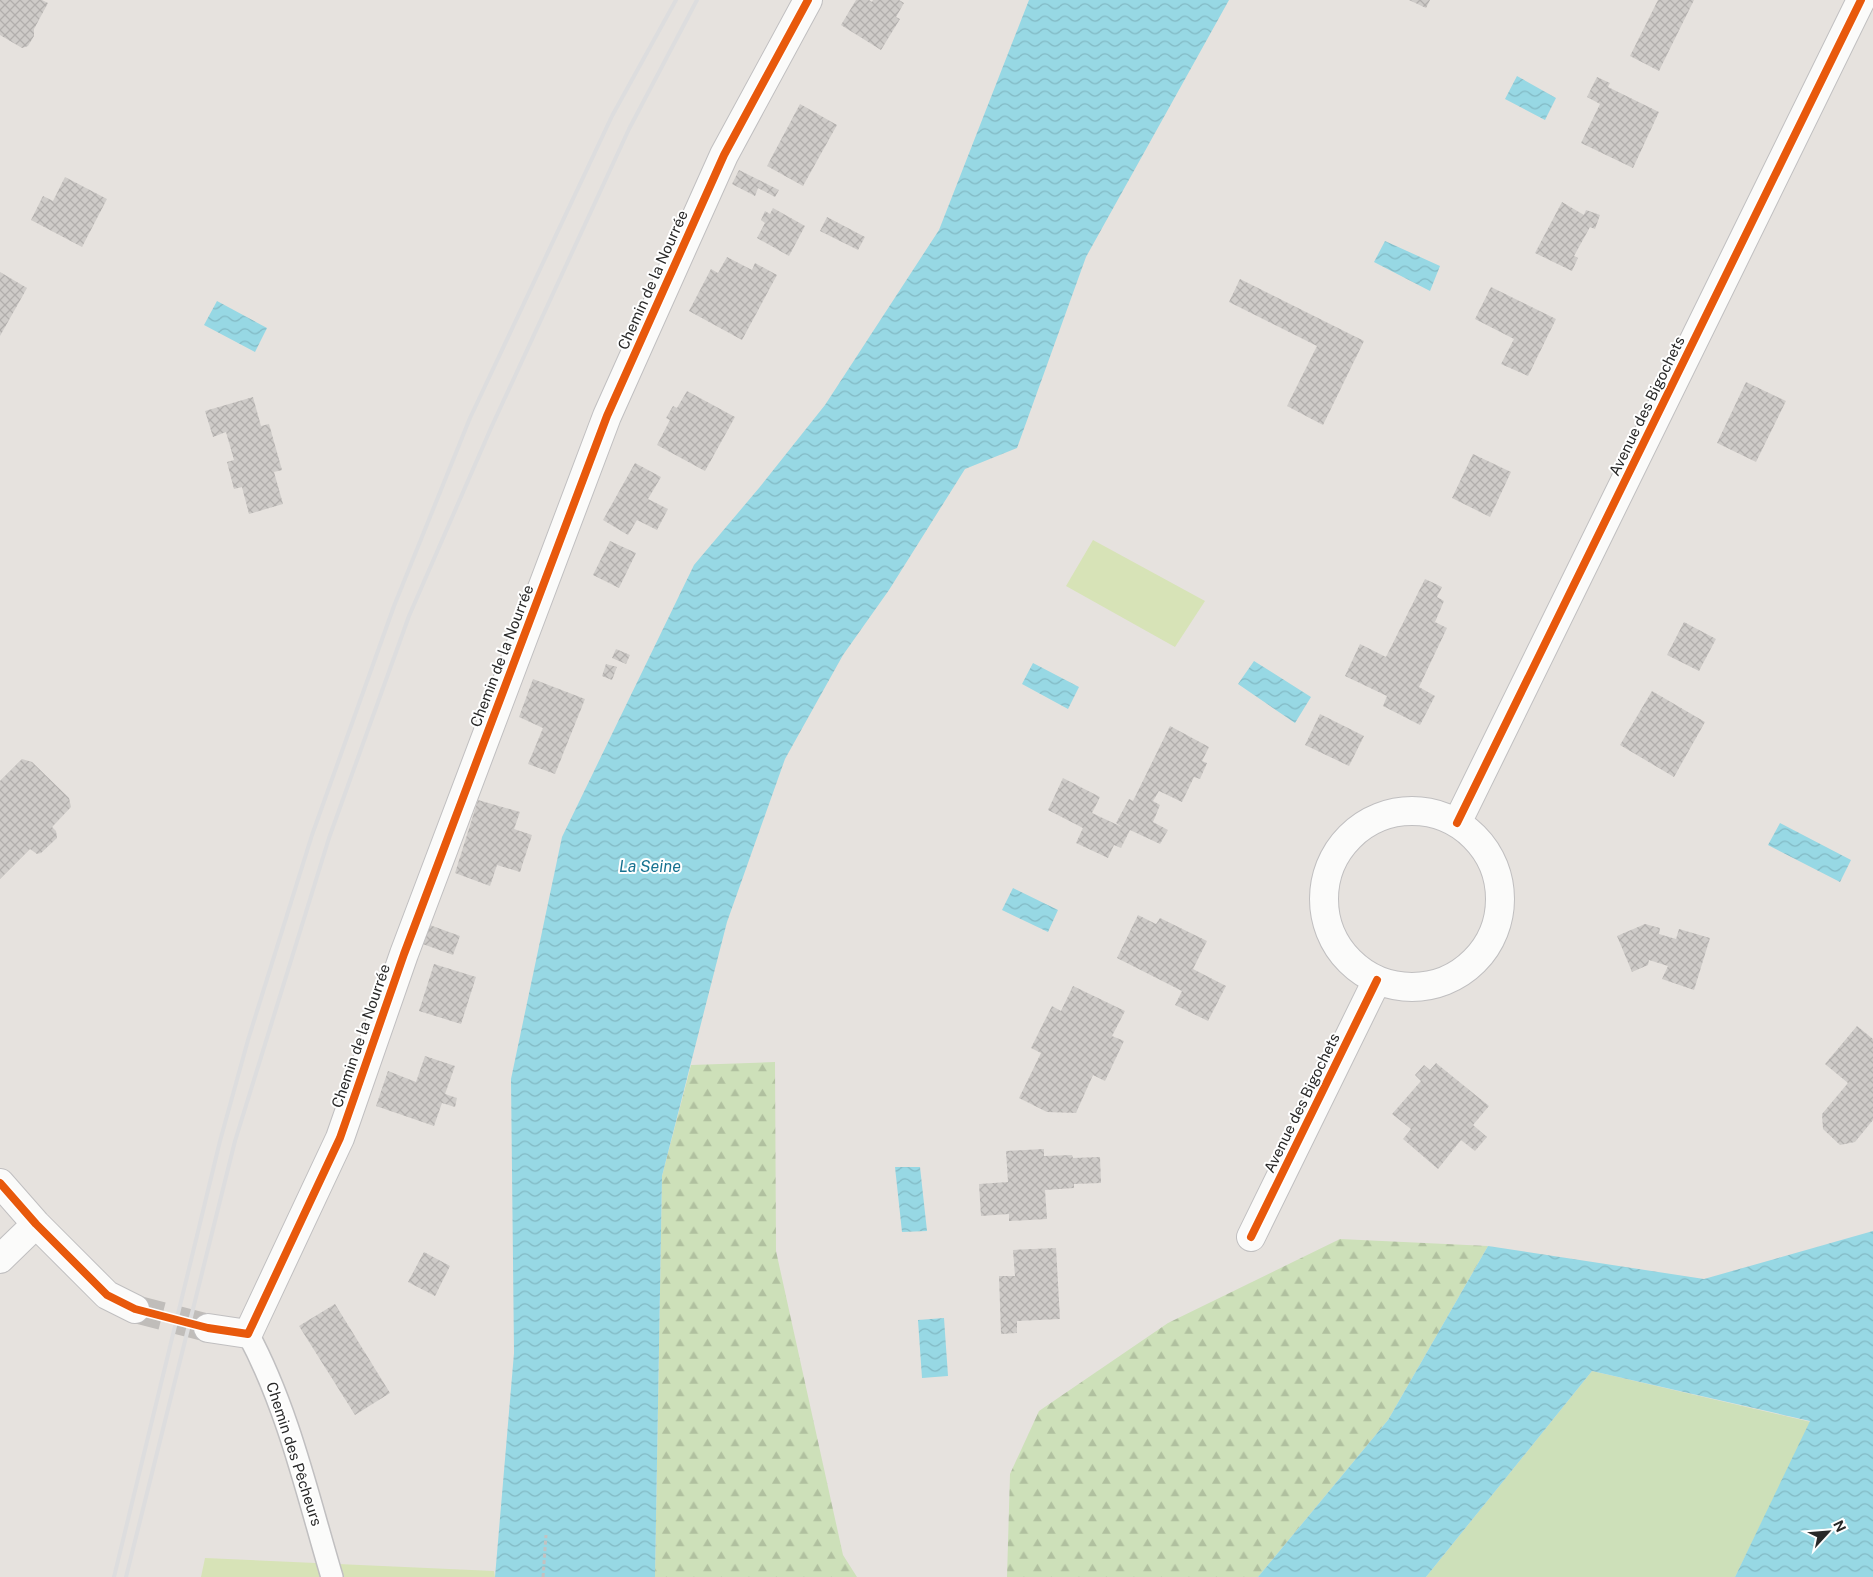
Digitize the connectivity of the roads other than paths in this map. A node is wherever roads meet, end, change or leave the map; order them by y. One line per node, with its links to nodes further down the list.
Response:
1 (808, 0): 11 (street, Chemin de la Nourrée)
2 (1861, 0): 3 (street, Avenue des Bigochets)
3 (1458, 823): 4 (street); 4 (street)
4 (1377, 980): 7 (street, Avenue des Bigochets)
5 (0, 1183): 6 (street)
6 (36, 1224): 8 (street); 9 (street)
7 (1251, 1237)
8 (0, 1259)
9 (135, 1309)
10 (208, 1328): 11 (street)
11 (248, 1334): 12 (lane, Chemin des Pêcheurs)
12 (332, 1577)

